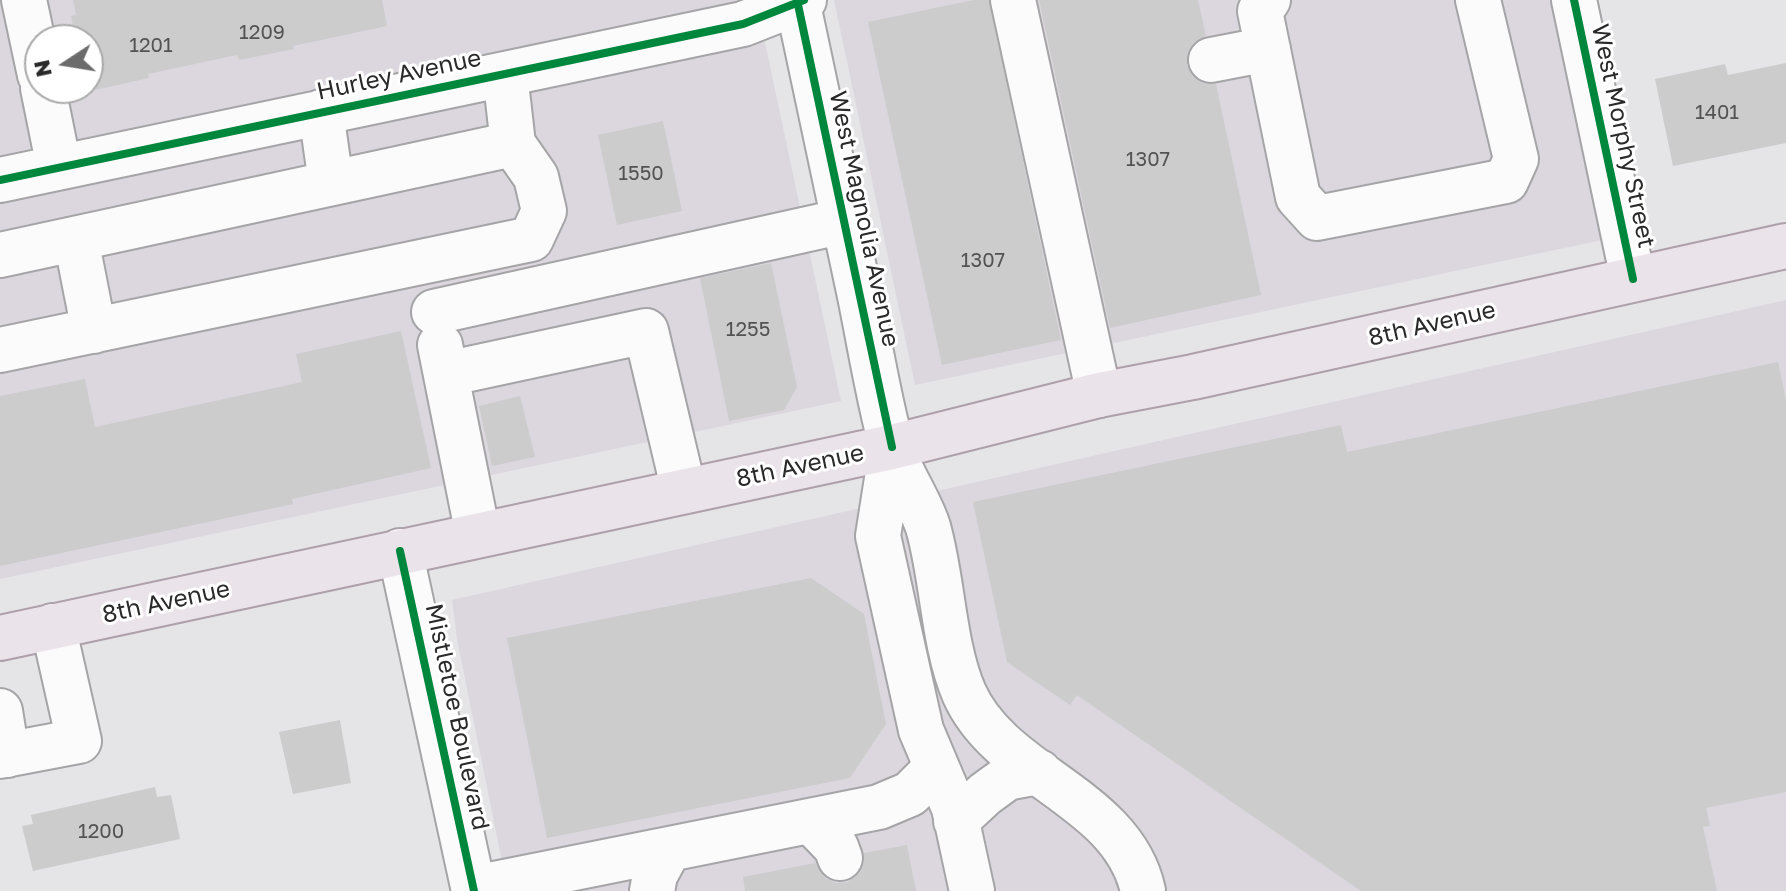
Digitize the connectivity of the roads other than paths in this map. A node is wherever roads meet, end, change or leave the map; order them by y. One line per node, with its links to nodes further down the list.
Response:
1 (24, 0): 7 (street)
2 (1268, 0): 8 (street)
3 (1478, 0): 8 (street)
4 (1574, 0): 22 (street, West Morphy Street)
5 (799, 1): 10 (street, Hurley Avenue); 17 (street, West Magnolia Avenue)
6 (1021, 13): 27 (street)
7 (29, 24)
8 (1268, 49): 9 (street)
9 (1211, 60)
10 (505, 74): 12 (street, Hurley Avenue); 13 (street)
11 (46, 104): 14 (street)
12 (321, 112): 14 (street, Hurley Avenue); 16 (street)
13 (513, 144): 16 (street); 21 (street)
14 (59, 167): 15 (street, Hurley Avenue)
15 (0, 180)
16 (331, 183): 18 (street)
17 (844, 221): 23 (street); 28 (street, West Magnolia Avenue)
18 (76, 239): 20 (street); 24 (street)
19 (1786, 246): 22 (main road, 8th Avenue)
20 (0, 255)
21 (424, 262): 23 (street); 24 (street)
22 (1633, 279): 27 (main road, 8th Avenue)
23 (434, 312): 26 (street)
24 (94, 331): 25 (street)
25 (0, 350)
26 (446, 374): 29 (street); 30 (street)
27 (1099, 395): 28 (main road, 8th Avenue)
28 (892, 447): 29 (main road, 8th Avenue); 36 (street); 37 (street)
29 (684, 491): 30 (main road, 8th Avenue)
30 (478, 535): 31 (main road, 8th Avenue)
31 (400, 551): 32 (main road, 8th Avenue); 42 (street, Mistletoe Boulevard)
32 (53, 626): 33 (main road, 8th Avenue); 35 (street)
33 (0, 638)
34 (0, 711): 35 (street)
35 (4, 756)
36 (936, 768): 38 (street); 39 (street)
37 (1039, 772): 39 (street); 45 (street)
38 (811, 821): 40 (street); 41 (street)
39 (956, 821): 44 (street)
40 (669, 849): 42 (street); 43 (street)
41 (840, 858)
42 (474, 890)
43 (652, 891)
44 (972, 891)
45 (1143, 891)

